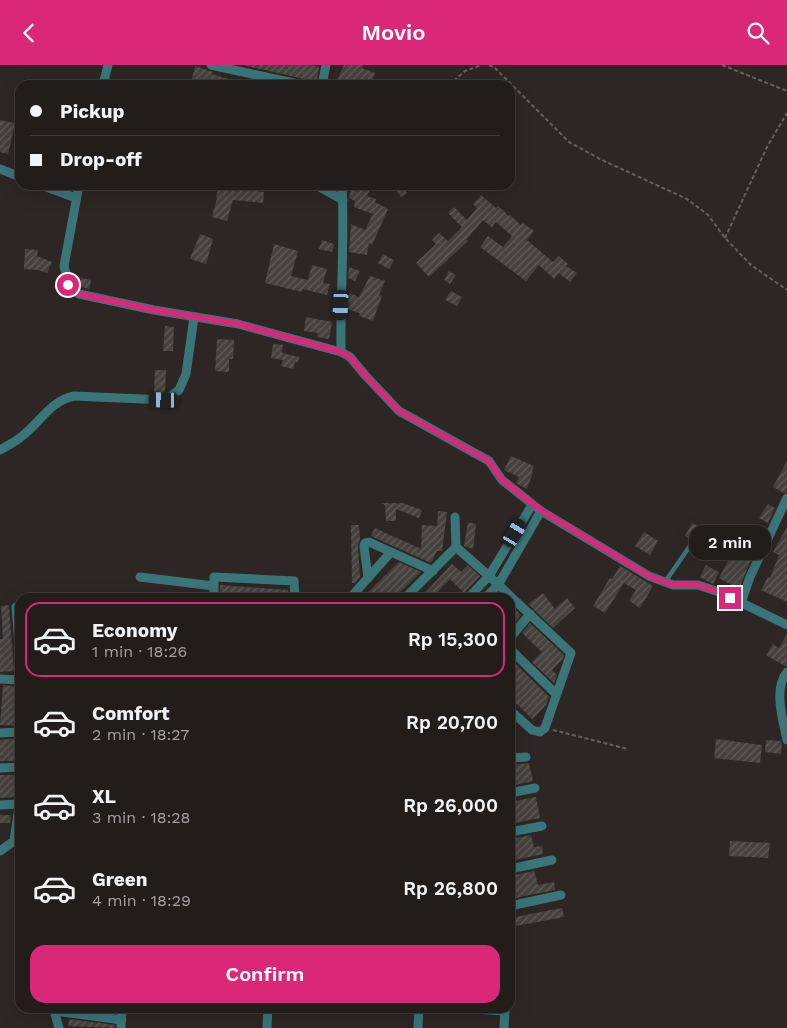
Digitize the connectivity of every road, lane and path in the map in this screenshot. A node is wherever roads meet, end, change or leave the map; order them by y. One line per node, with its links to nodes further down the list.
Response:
1 (108, 65): 7 (street)
2 (211, 65): 8 (street)
3 (326, 65): 9 (street)
4 (482, 65): 10 (path)
5 (489, 65): 11 (path)
6 (722, 65): 13 (path)
7 (104, 80)
8 (280, 80)
9 (323, 80)
10 (455, 80)
11 (507, 80)
12 (515, 88): 23 (path)
13 (787, 91)
14 (787, 113): 23 (path)
15 (0, 169): 16 (street)
16 (15, 175)
17 (54, 190): 21 (street)
18 (78, 190): 21 (street)
19 (325, 190): 22 (street)
20 (342, 190): 22 (street)
21 (76, 198): 25 (street)
22 (343, 200): 26 (street)
23 (725, 238): 24 (path)
24 (787, 290)
25 (194, 317): 26 (street); 27 (street)
26 (341, 352): 29 (street)
27 (0, 450)
28 (787, 497): 50 (street)
29 (532, 505): 30 (street); 36 (street)
30 (542, 511): 39 (street); 41 (street)
31 (456, 517): 33 (street)
32 (692, 543): 39 (lane)
33 (456, 547): 35 (street); 36 (street)
34 (391, 552): 35 (street); 38 (street); 38 (street)
35 (433, 571): 45 (street)
36 (489, 576): 41 (street); 46 (street)
37 (140, 577): 40 (street)
38 (368, 578): 44 (street)
39 (664, 583): 50 (street)
40 (214, 585): 42 (street); 43 (street)
41 (498, 585): 47 (street); 48 (street)
42 (214, 593)
43 (295, 593)
44 (354, 593)
45 (410, 593)
46 (473, 593)
47 (490, 593)
48 (507, 593)
49 (515, 600): 51 (street)
50 (740, 603): 52 (street)
51 (530, 614): 53 (street); 58 (street)
52 (787, 625)
53 (515, 632)
54 (515, 654): 58 (street)
55 (787, 672): 63 (street)
56 (0, 679): 57 (street)
57 (15, 680)
58 (556, 694): 60 (street)
59 (515, 715): 60 (street)
60 (545, 728): 64 (path)
61 (15, 732): 62 (street)
62 (0, 733)
63 (787, 740)
64 (628, 749)
65 (526, 757): 66 (street)
66 (515, 758)
67 (15, 767): 68 (street)
68 (0, 768)
69 (535, 788): 70 (street)
70 (515, 792)
71 (15, 804): 72 (street)
72 (0, 805)
73 (542, 826): 74 (street)
74 (515, 831)
75 (15, 842): 76 (street)
76 (0, 851)
77 (552, 861): 78 (street)
78 (515, 868)
79 (561, 895): 80 (street)
80 (515, 905)
81 (55, 1013): 87 (street)
82 (72, 1013): 86 (street)
83 (268, 1013): 88 (street)
84 (419, 1013): 89 (street)
85 (505, 1013): 90 (street)
86 (121, 1024)
87 (59, 1028)
88 (267, 1028)
89 (418, 1028)
90 (504, 1028)

